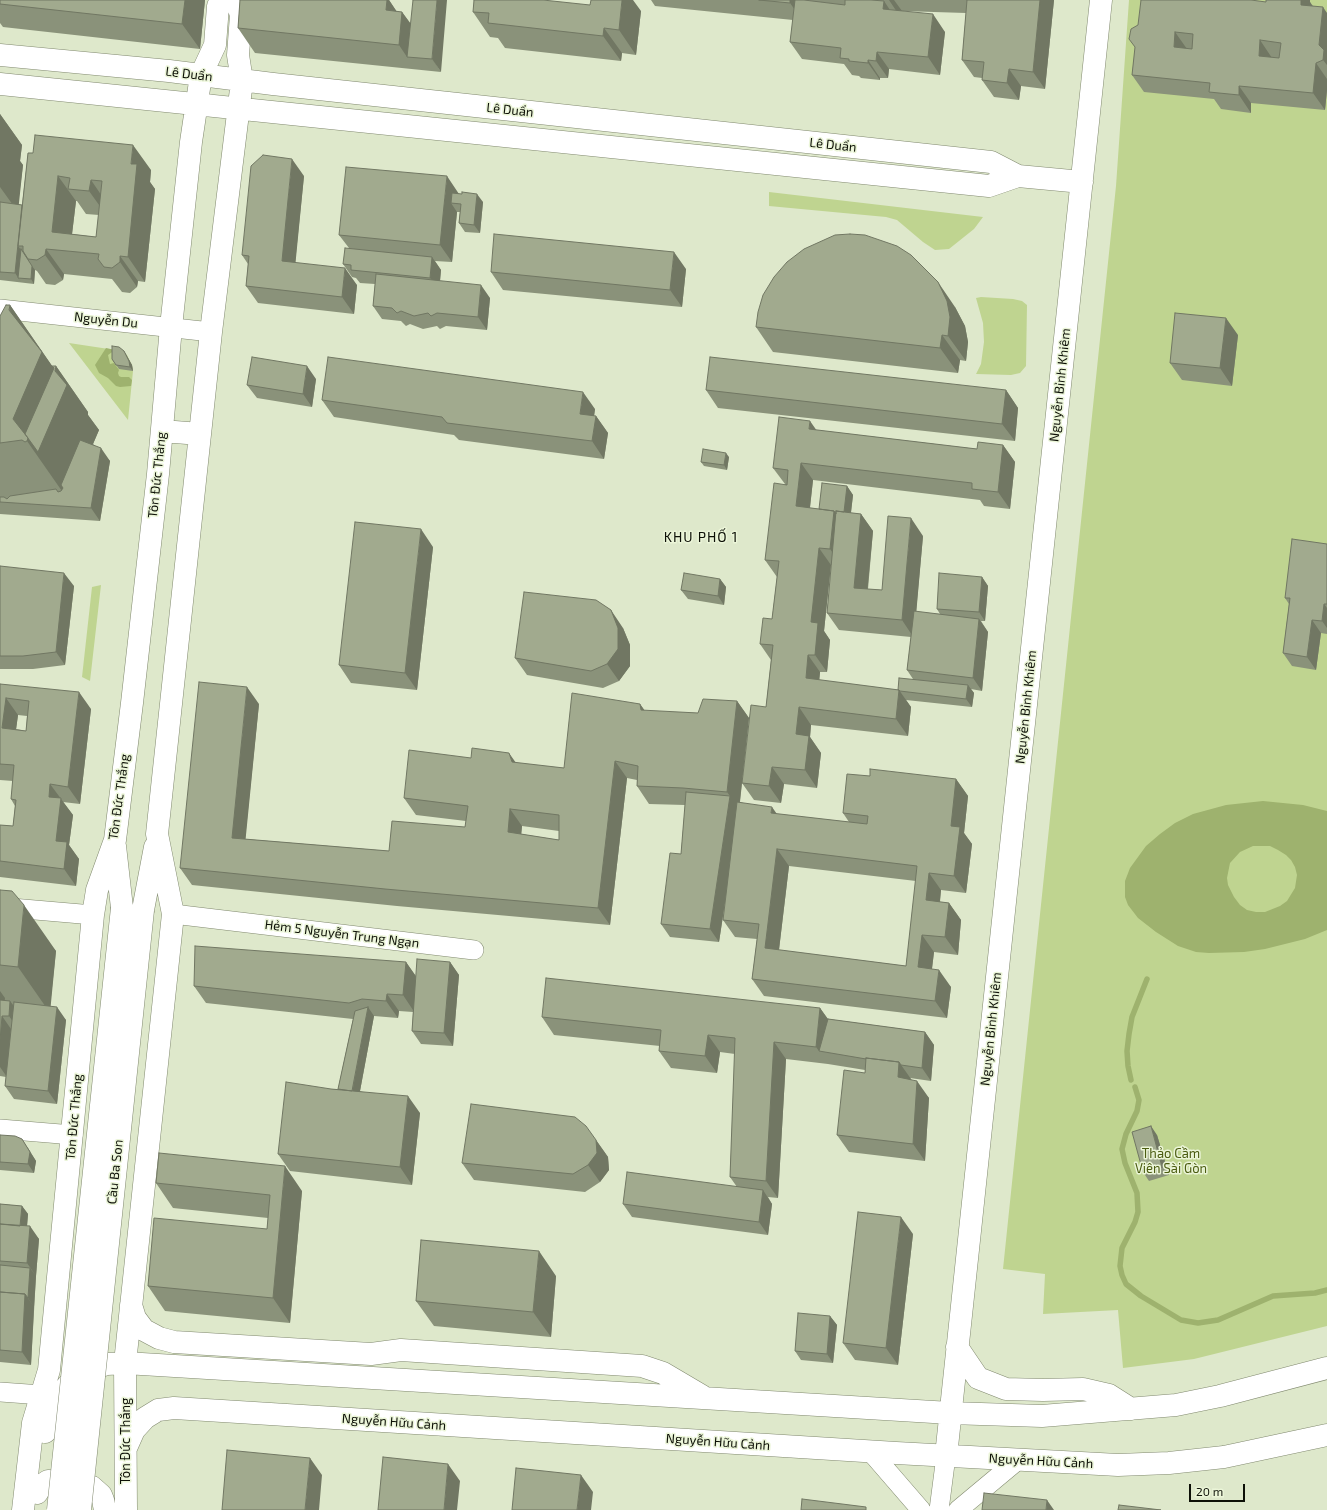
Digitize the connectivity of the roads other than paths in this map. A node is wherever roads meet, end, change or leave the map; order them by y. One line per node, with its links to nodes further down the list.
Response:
1 (222, 0): 5 (main road, Tôn Đức Thắng)
2 (236, 0): 6 (main road, Tôn Đức Thắng)
3 (1102, 0): 13 (main road, Nguyễn Bỉnh Khiêm)
4 (0, 55): 5 (main road, Lê Duẩn)
5 (200, 75): 6 (main road, Lê Duẩn); 8 (main road, Tôn Đức Thắng)
6 (242, 81): 9 (main road, Tôn Đức Thắng); 10 (main road, Lê Duẩn)
7 (0, 84): 8 (main road, Lê Duẩn)
8 (196, 104): 9 (main road, Lê Duẩn); 15 (main road, Tôn Đức Thắng)
9 (239, 108): 11 (main road, Lê Duẩn); 16 (main road, Tôn Đức Thắng)
10 (641, 124): 11 (main road); 12 (main road, Lê Duẩn)
11 (638, 150): 12 (main road, Lê Duẩn)
12 (1018, 176): 13 (main road, Lê Duẩn)
13 (1082, 182): 28 (main road, Nguyễn Bỉnh Khiêm)
14 (0, 309): 15 (street, Nguyễn Du)
15 (171, 327): 16 (street, Nguyễn Du); 17 (main road, Tôn Đức Thắng)
16 (211, 332): 18 (main road, Tôn Đức Thắng)
17 (162, 431): 18 (main road); 20 (main road, Tôn Đức Thắng)
18 (200, 434): 19 (main road, Tôn Đức Thắng)
19 (157, 834): 22 (main road, Tôn Đức Thắng); 48 (main road, Cầu Ba Son, bridge)
20 (115, 840): 23 (main road, Tôn Đức Thắng); 47 (main road, Cầu Ba Son, bridge)
21 (0, 907): 23 (street)
22 (173, 914): 24 (street, Hẻm 5 Nguyễn Trung Ngạn); 27 (main road, Tôn Đức Thắng)
23 (93, 915): 26 (main road, Tôn Đức Thắng)
24 (474, 950)
25 (0, 1129): 26 (street)
26 (73, 1136): 35 (main road, Tôn Đức Thắng)
27 (131, 1305): 29 (main road); 30 (main road, Tôn Đức Thắng)
28 (957, 1347): 33 (main road); 38 (main road, Nguyễn Bỉnh Khiêm)
29 (371, 1354): 32 (main road); 36 (main road)
30 (125, 1363): 32 (main road); 41 (main road, Tôn Đức Thắng); 45 (main road)
31 (1327, 1368): 37 (main road)
32 (433, 1381): 36 (main road)
33 (1043, 1390): 37 (main road); 39 (main road)
34 (0, 1392): 35 (street)
35 (42, 1394): 46 (main road, Tôn Đức Thắng)
36 (704, 1398): 38 (main road)
37 (1131, 1409): 39 (main road)
38 (950, 1414): 39 (main road); 43 (main road, Nguyễn Bỉnh Khiêm)
39 (1042, 1416)
40 (1327, 1435): 44 (main road, Nguyễn Hữu Cảnh)
41 (126, 1448): 42 (main road, Nguyễn Hữu Cảnh); 50 (main road, Tôn Đức Thắng)
42 (870, 1452): 43 (main road, Nguyễn Hữu Cảnh); 51 (street)
43 (946, 1456): 44 (main road, Nguyễn Hữu Cảnh); 52 (street)
44 (1018, 1460): 53 (street)
45 (36, 1502): 49 (main road)
46 (23, 1510)
47 (58, 1510)
48 (80, 1510)
49 (105, 1510)
50 (126, 1510)
51 (921, 1510)
52 (939, 1510)
53 (958, 1510)

